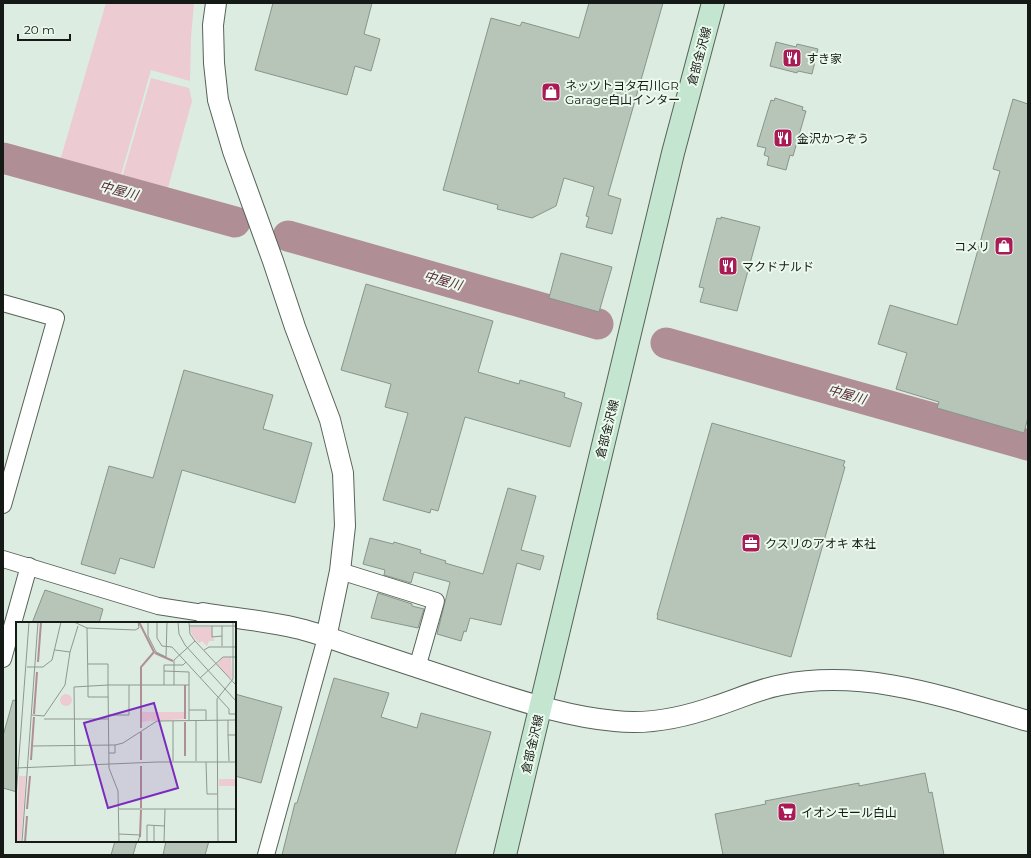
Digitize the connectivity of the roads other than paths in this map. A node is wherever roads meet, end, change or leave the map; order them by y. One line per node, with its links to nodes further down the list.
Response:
1 (216, 3): 7 (street)
2 (713, 3): 12 (main road, 倉部金沢線)
3 (3, 303): 4 (street)
4 (3, 505)
5 (3, 559): 6 (street)
6 (29, 566): 8 (street); 10 (street)
7 (340, 572): 9 (street); 11 (street)
8 (203, 613): 9 (street)
9 (326, 638): 11 (street); 14 (street)
10 (3, 659)
11 (417, 668): 12 (street)
12 (541, 708): 13 (street); 15 (main road, 倉部金沢線)
13 (1028, 721)
14 (266, 855)
15 (505, 855)

